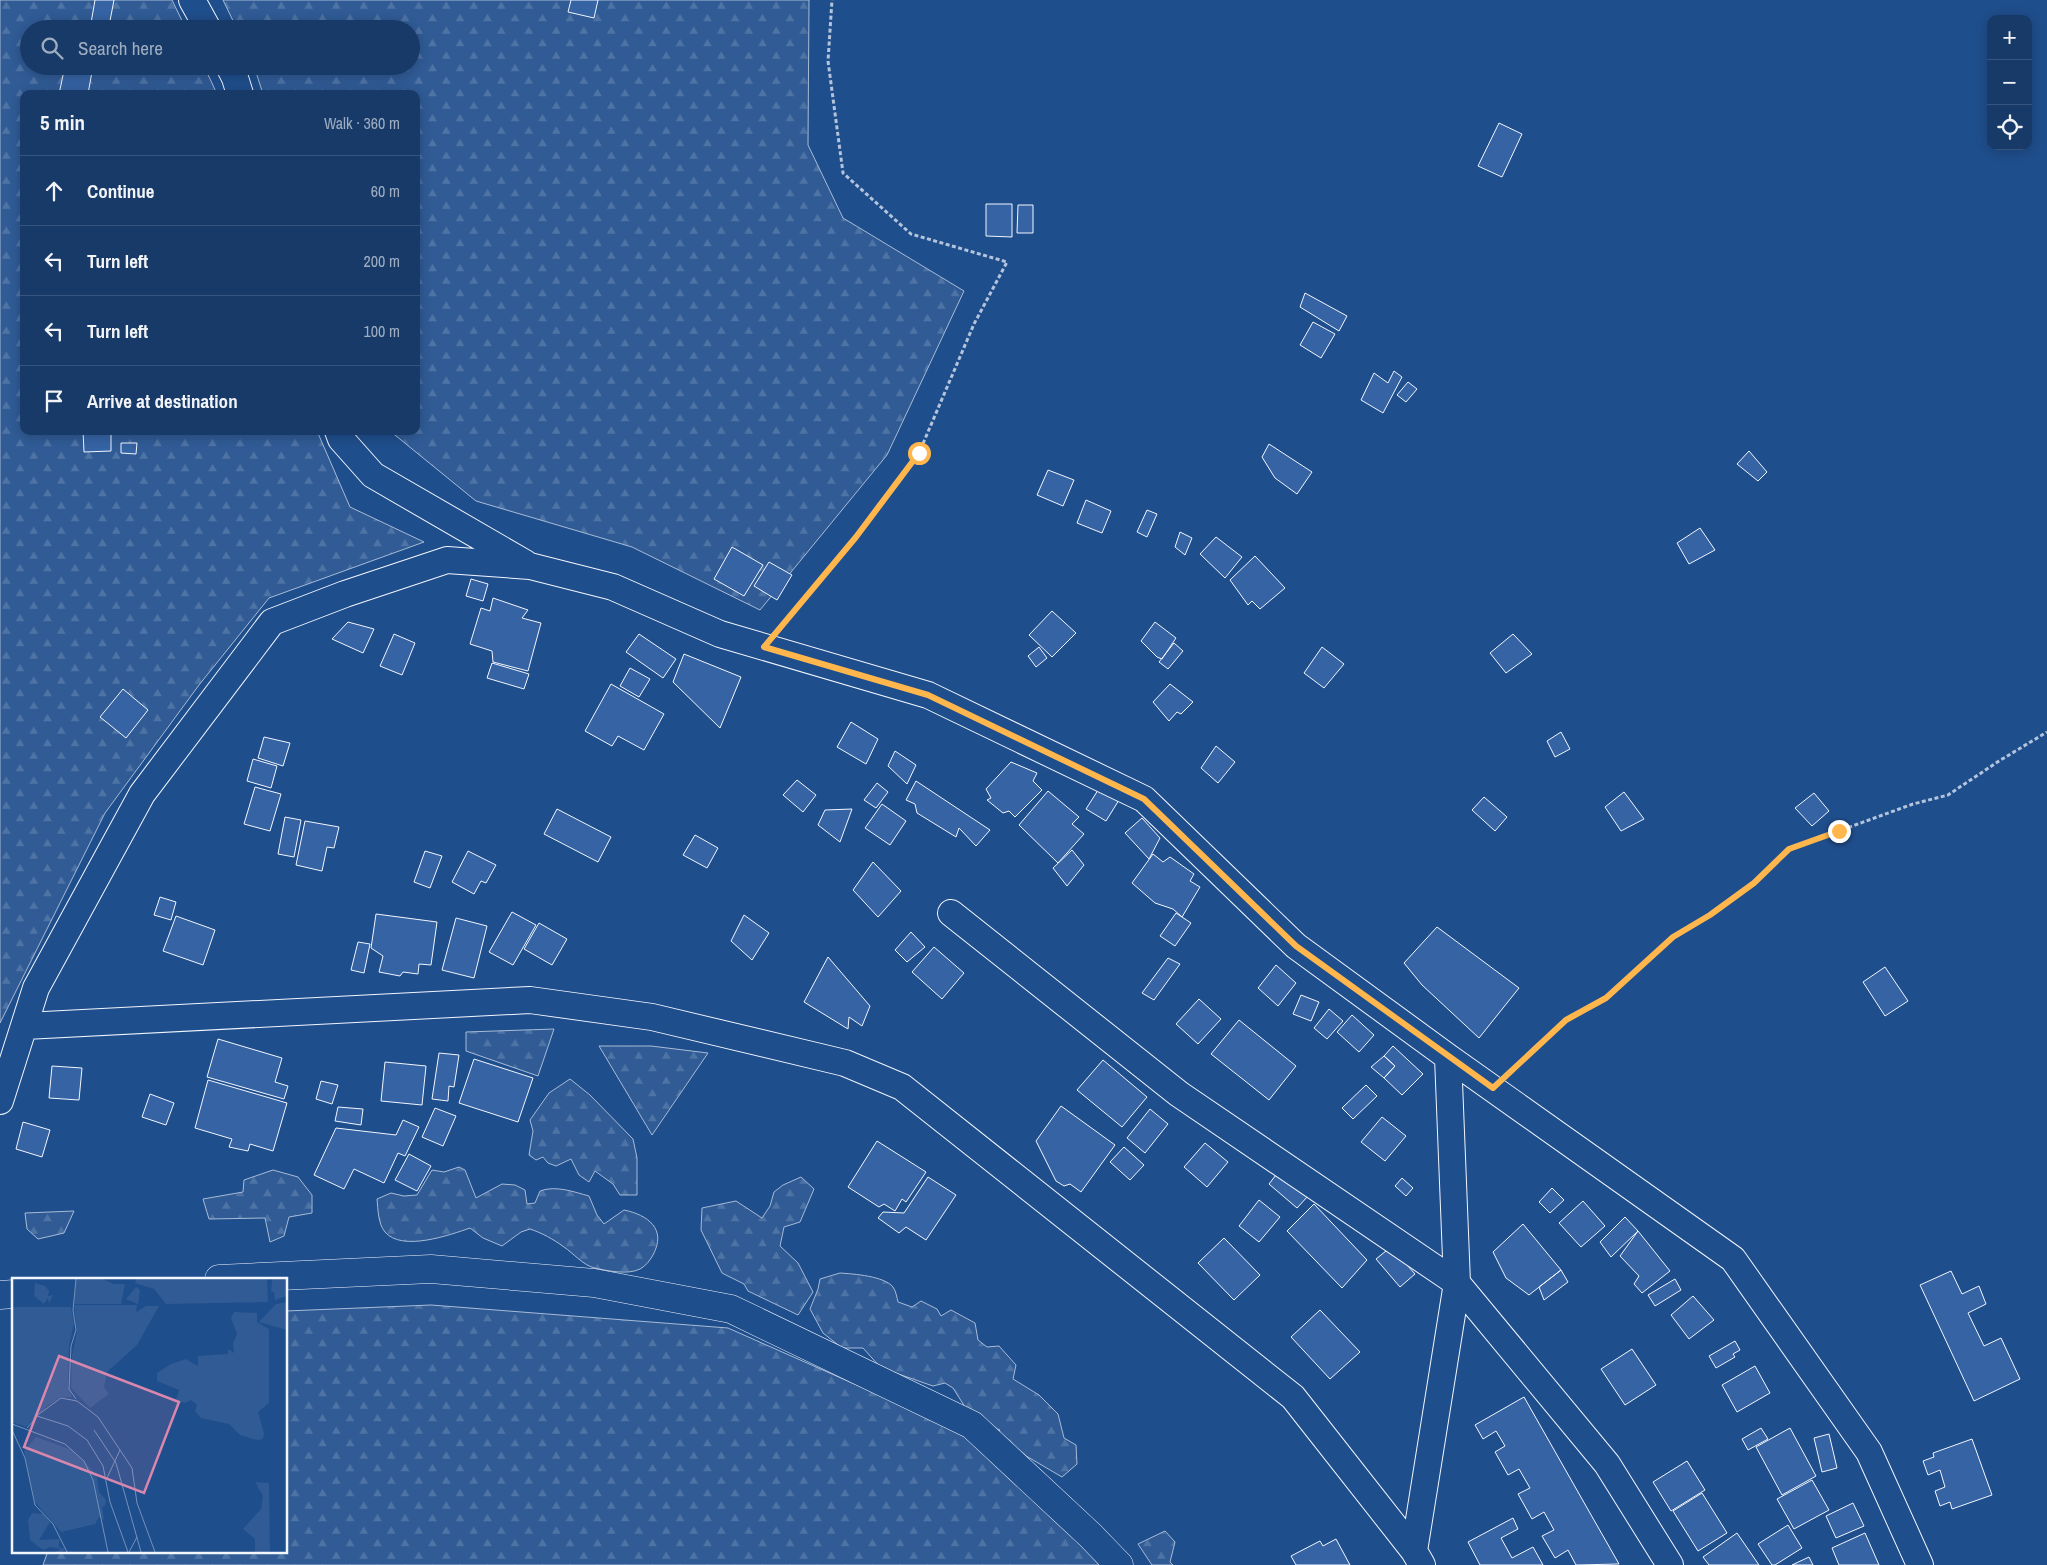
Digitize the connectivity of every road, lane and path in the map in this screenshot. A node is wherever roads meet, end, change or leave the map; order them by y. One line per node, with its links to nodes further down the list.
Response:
1 (192, 0): 3 (street)
2 (832, 0): 8 (path)
3 (203, 20)
4 (234, 75): 5 (street)
5 (239, 90)
6 (340, 435): 7 (street)
7 (530, 566): 8 (street); 11 (street)
8 (764, 647): 12 (street)
9 (2047, 732): 13 (path)
10 (951, 913): 16 (street)
11 (25, 1026): 14 (street); 17 (street)
12 (1448, 1057): 13 (street); 16 (street)
13 (1493, 1088): 20 (street)
14 (0, 1101)
15 (240, 1278): 18 (highway)
16 (1457, 1283): 17 (street); 19 (street)
17 (1418, 1558)
18 (1118, 1565)
19 (1670, 1565)
20 (1920, 1565)

